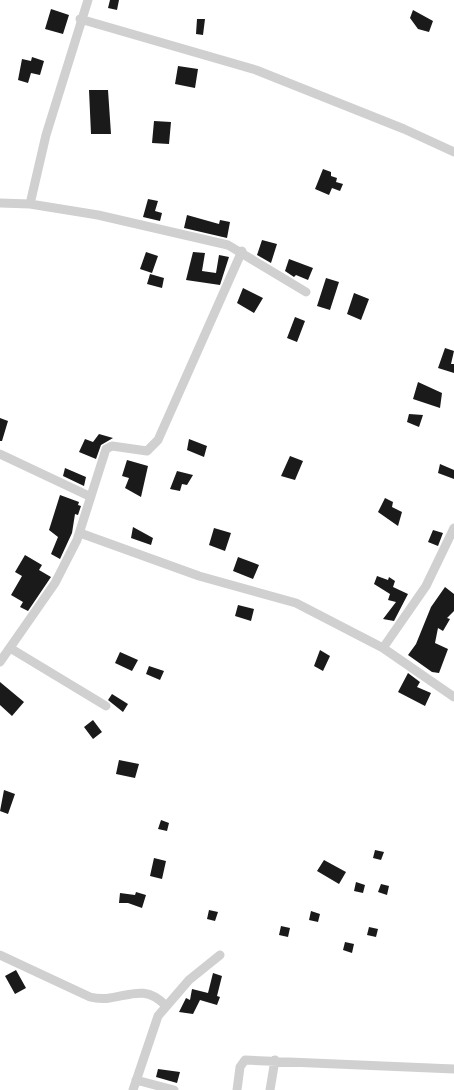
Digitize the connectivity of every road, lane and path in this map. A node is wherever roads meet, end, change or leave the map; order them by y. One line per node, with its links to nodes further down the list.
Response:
1 (88, 0): 2 (street)
2 (80, 19): 3 (street); 5 (street)
3 (454, 152)
4 (0, 203): 5 (street)
5 (30, 204): 6 (street)
6 (242, 251): 7 (street); 9 (street)
7 (306, 292)
8 (0, 454): 9 (street)
9 (90, 496): 11 (street)
10 (454, 528): 13 (street)
11 (80, 533): 12 (street); 13 (street)
12 (10, 648): 14 (street); 16 (street)
13 (383, 648): 15 (street)
14 (0, 662)
15 (454, 697)
16 (106, 706)
17 (220, 955): 19 (street)
18 (0, 956): 19 (street)
19 (165, 1005): 22 (street)
20 (275, 1060): 21 (street); 25 (street); 26 (street)
21 (454, 1069)
22 (136, 1080): 23 (street); 24 (street)
23 (133, 1090)
24 (174, 1090)
25 (237, 1090)
26 (270, 1090)

